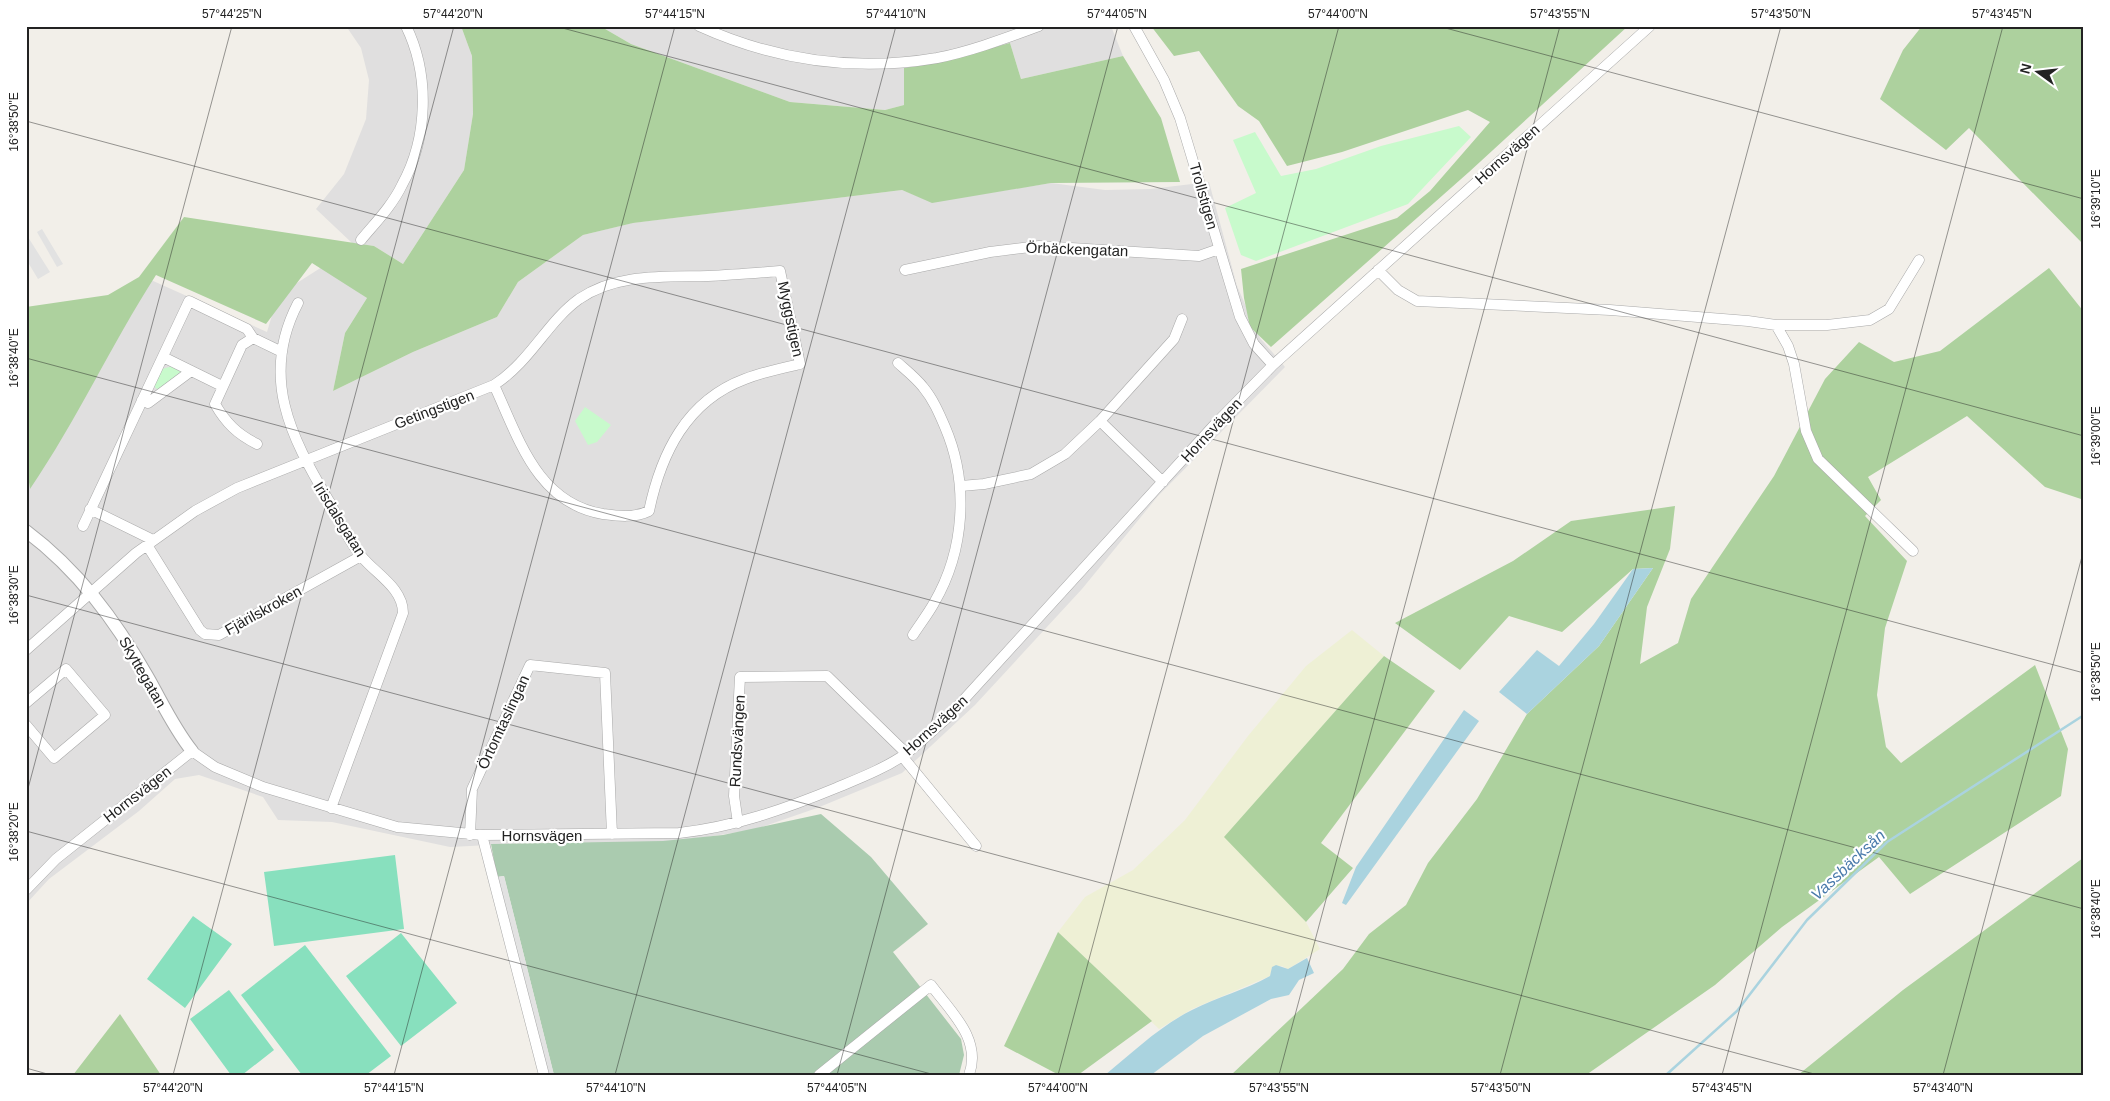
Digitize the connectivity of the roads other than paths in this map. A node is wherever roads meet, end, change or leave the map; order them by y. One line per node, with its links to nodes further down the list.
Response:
1 (406, 26): 6 (street)
2 (698, 26): 3 (street)
3 (1040, 26)
4 (1134, 26): 7 (street, Trollstigen)
5 (1650, 26): 10 (street, Hornsvägen)
6 (361, 240)
7 (1219, 249): 9 (street, Örbäckengatan); 19 (street, Trollstigen)
8 (1919, 260): 14 (street)
9 (905, 270)
10 (1378, 270): 14 (street); 19 (street, Hornsvägen)
11 (780, 271): 21 (street, Getingstigen); 21 (street, Myggstigen)
12 (298, 303): 16 (street, Irisdalsgatan)
13 (1182, 319): 24 (street)
14 (1776, 325): 33 (street)
15 (253, 338): 16 (street); 17 (street); 22 (street)
16 (280, 351): 26 (street, Irisdalsgatan)
17 (163, 356): 20 (street); 23 (street)
18 (898, 363): 28 (street)
19 (1273, 365): 27 (street, Hornsvägen)
20 (191, 371): 22 (street); 23 (street)
21 (494, 385): 26 (street, Getingstigen)
22 (222, 386): 25 (street)
23 (142, 400): 29 (street)
24 (1100, 421): 27 (street); 28 (street)
25 (256, 444)
26 (305, 462): 32 (street, Getingstigen); 34 (street, Irisdalsgatan)
27 (1163, 482): 41 (street, Hornsvägen)
28 (961, 486): 36 (street)
29 (90, 508): 30 (street); 32 (street)
30 (83, 526)
31 (26, 531): 35 (street, Skyttegatan)
32 (150, 543): 34 (street, Fjärilskroken); 35 (street, Getingstigen)
33 (1913, 551)
34 (361, 556): 42 (street, Irisdalsgatan)
35 (93, 593): 37 (street); 40 (street, Skyttegatan)
36 (913, 635)
37 (26, 650)
38 (26, 703): 39 (street)
39 (26, 725)
40 (192, 751): 42 (street, Hornsvägen); 48 (street, Hornsvägen)
41 (904, 755): 43 (street, Hornsvägen); 43 (street, Rundsvängen); 47 (street)
42 (331, 808): 45 (street, Hornsvägen)
43 (738, 823): 44 (street, Hornsvägen)
44 (612, 834): 45 (street, Örtomtaslingan); 46 (street, Hornsvägen)
45 (470, 835): 46 (street, Hornsvägen)
46 (482, 835): 49 (street)
47 (976, 846)
48 (26, 890)
49 (544, 1075)
50 (819, 1075): 51 (street)
51 (969, 1075)

